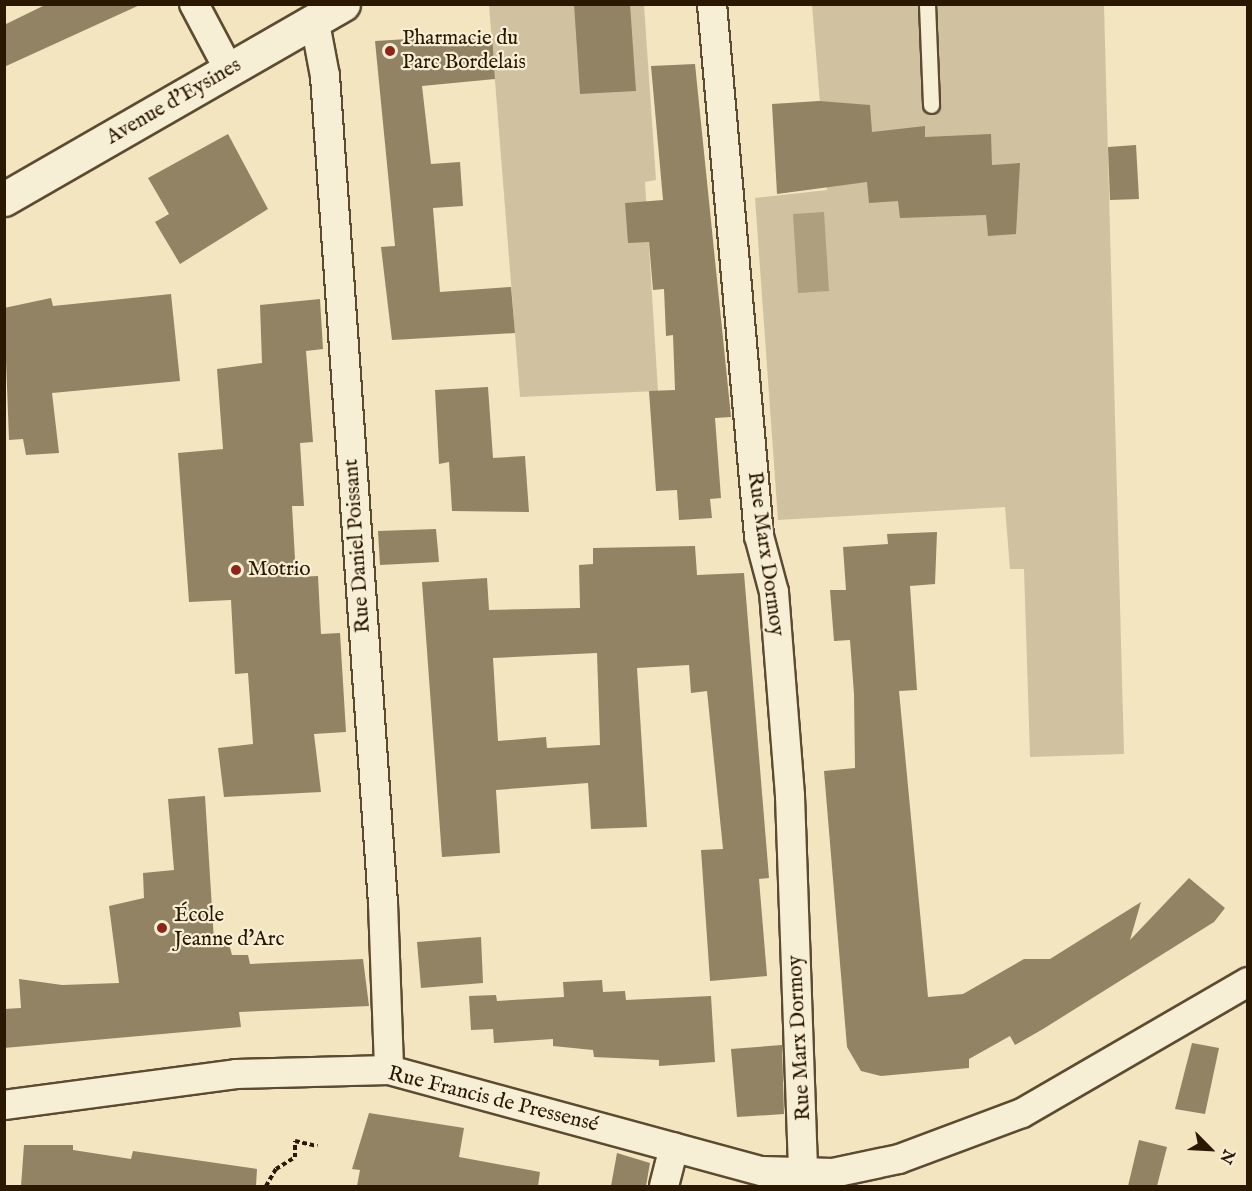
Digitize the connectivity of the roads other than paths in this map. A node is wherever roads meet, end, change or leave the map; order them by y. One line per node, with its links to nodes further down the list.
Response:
1 (194, 4): 6 (street)
2 (343, 4): 5 (street, Avenue d'Eysines)
3 (712, 4): 13 (street, Rue Marx Dormoy)
4 (927, 4): 7 (lane)
5 (315, 23): 6 (street, Avenue d'Eysines); 10 (street, Rue Daniel Poissant)
6 (229, 70): 8 (street, Avenue d'Eysines)
7 (930, 105)
8 (4, 199)
9 (1248, 982): 14 (street, Rue Francis de Pressensé)
10 (389, 1070): 11 (street, Rue Francis de Pressensé); 12 (street, Rue Francis de Pressensé)
11 (4, 1105)
12 (674, 1147): 13 (street, Rue Francis de Pressensé); 15 (street)
13 (802, 1176): 14 (street, Rue Francis de Pressensé)
14 (873, 1177)
15 (664, 1186)

